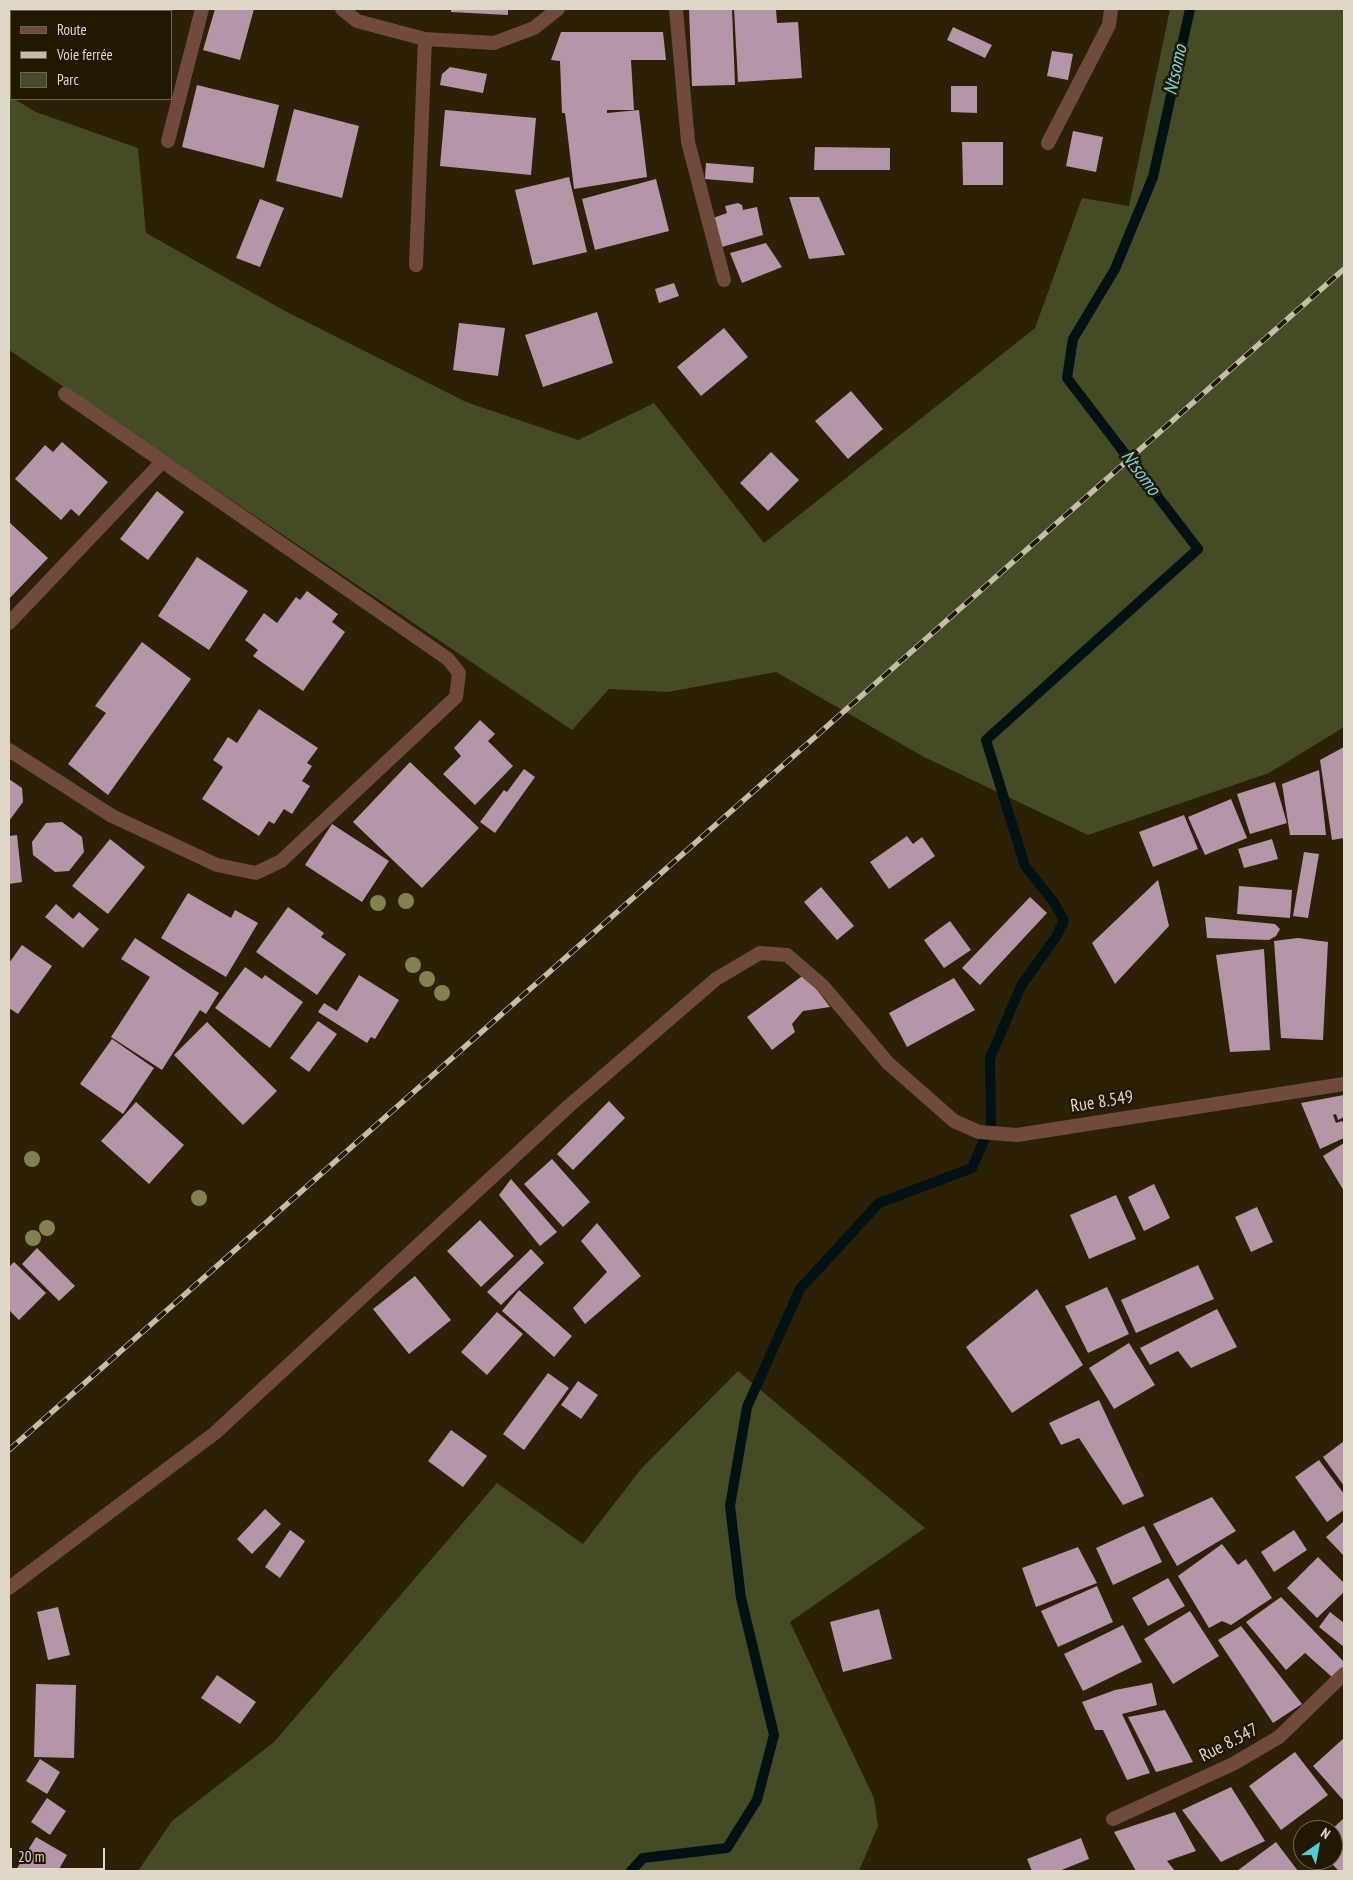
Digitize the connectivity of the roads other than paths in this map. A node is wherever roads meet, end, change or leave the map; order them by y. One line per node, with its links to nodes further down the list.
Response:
1 (202, 9): 7 (street)
2 (342, 9): 6 (street)
3 (558, 9): 6 (street)
4 (676, 9): 10 (street)
5 (1111, 9): 8 (street)
6 (425, 38): 9 (street)
7 (168, 141)
8 (1048, 143)
9 (416, 265)
10 (724, 280)
11 (65, 394): 12 (street)
12 (162, 462): 13 (street); 14 (street)
13 (9, 623)
14 (9, 750)
15 (1344, 1084): 16 (street, Rue 8.549)
16 (9, 1588)
17 (1344, 1674): 18 (street, Rue 8.547)
18 (1112, 1819)

